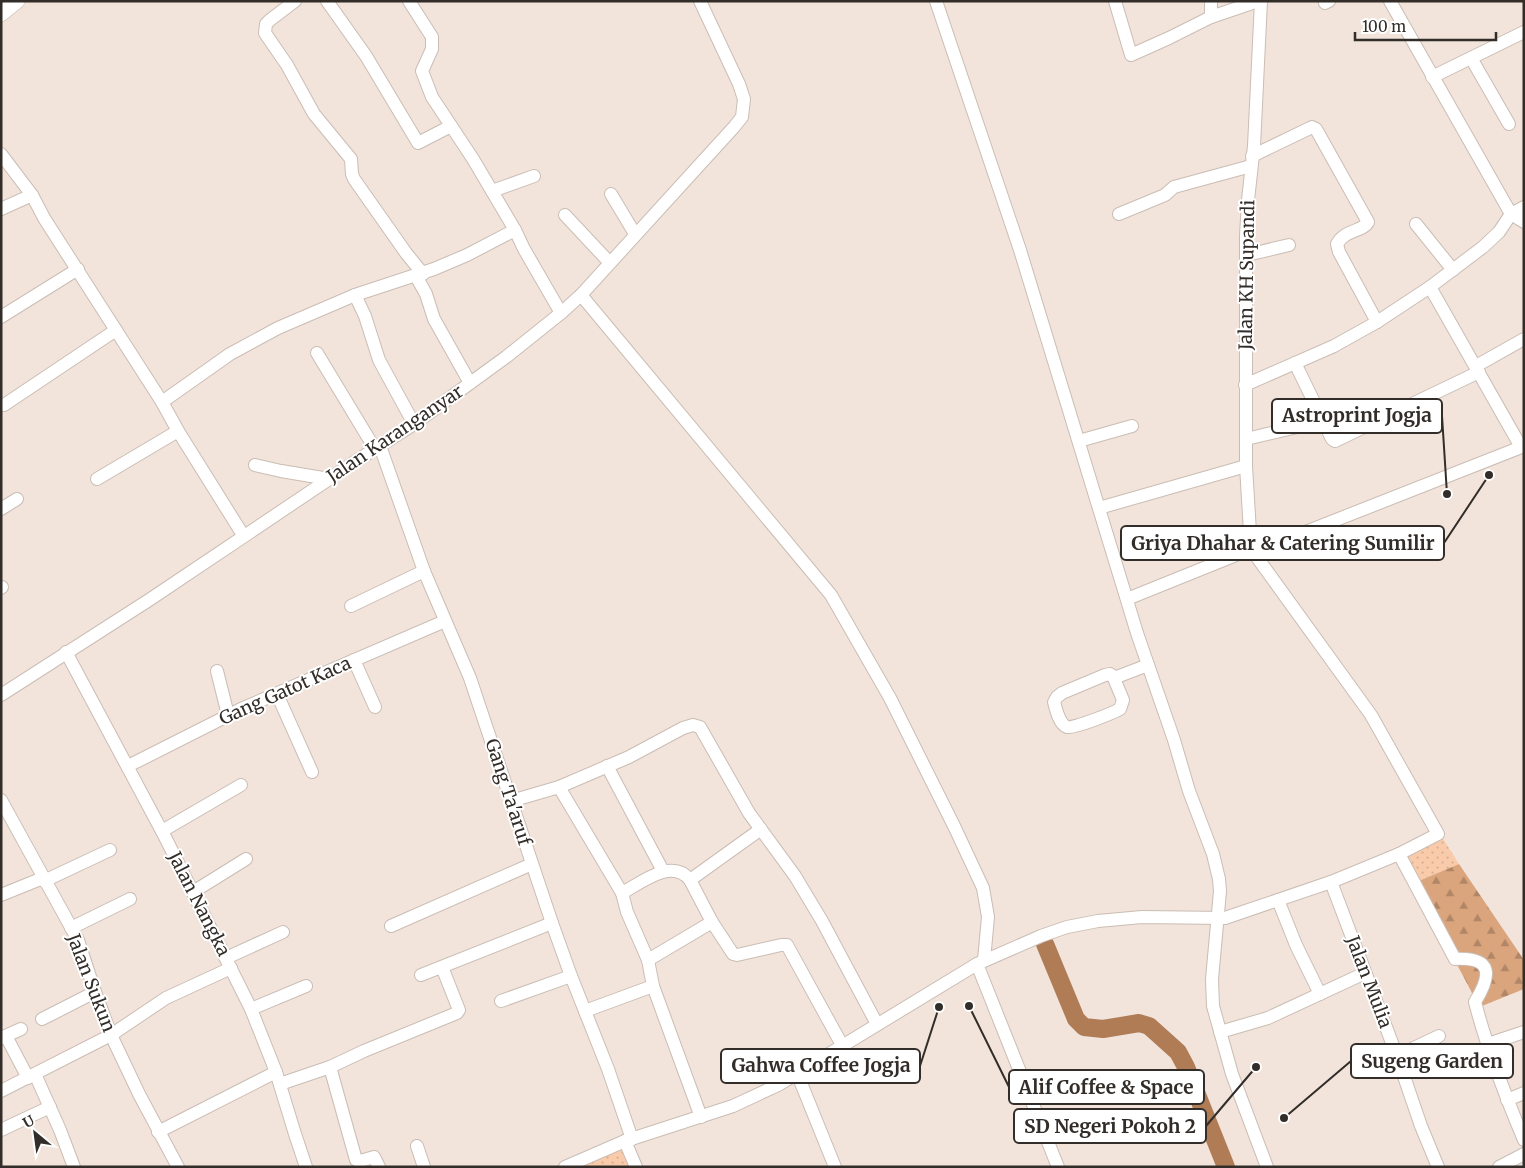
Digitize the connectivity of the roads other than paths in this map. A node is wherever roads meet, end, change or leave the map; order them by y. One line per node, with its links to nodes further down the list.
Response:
1 (17, 1): 11 (main road)
2 (295, 1): 38 (street)
3 (327, 1): 17 (street)
4 (409, 1): 17 (street)
5 (700, 1): 32 (street, Jalan Karanganyar)
6 (936, 1): 59 (street)
7 (1115, 1): 12 (street)
8 (1211, 1): 12 (street)
9 (1259, 1): 12 (street); 19 (street, Jalan KH Supandi)
10 (1390, 1): 15 (street)
11 (1, 14)
12 (1210, 17)
13 (1524, 32): 14 (street)
14 (1471, 58): 15 (street); 16 (street)
15 (1432, 77): 27 (street)
16 (1510, 124)
17 (451, 126): 21 (street)
18 (1, 154): 23 (street)
19 (1252, 161): 26 (street); 34 (street, Jalan KH Supandi); 44 (street)
20 (534, 176): 21 (street)
21 (492, 191): 31 (street)
22 (610, 194): 32 (street)
23 (32, 195): 25 (street); 36 (street)
24 (1524, 206): 27 (street)
25 (1, 209)
26 (1119, 214)
27 (1511, 214): 29 (street); 37 (street)
28 (565, 215): 35 (street)
29 (1524, 222)
30 (1416, 224): 37 (street)
31 (515, 230): 38 (street); 42 (street)
32 (636, 234): 35 (street, Jalan Karanganyar)
33 (1290, 245): 34 (street)
34 (1247, 255): 51 (street, Jalan KH Supandi)
35 (609, 262): 41 (street, Jalan Karanganyar)
36 (78, 269): 43 (street); 45 (street)
37 (1453, 270): 39 (street)
38 (419, 275): 40 (street); 50 (street)
39 (1430, 287): 44 (street); 49 (street)
40 (355, 295): 52 (street); 55 (street)
41 (581, 295): 42 (street, Jalan Karanganyar); 113 (street)
42 (561, 313): 50 (street, Jalan Karanganyar)
43 (1, 317)
44 (1377, 322): 48 (street)
45 (116, 330): 52 (street); 53 (street)
46 (1524, 339): 49 (street)
47 (317, 353): 61 (street, Gang Ta'aruf)
48 (1295, 364): 51 (street); 54 (street)
49 (1478, 369): 54 (street); 60 (street)
50 (470, 383): 55 (street, Jalan Karanganyar)
51 (1245, 385): 58 (street, Jalan KH Supandi)
52 (162, 402): 57 (street)
53 (4, 405)
54 (1323, 422): 58 (street)
55 (414, 424): 61 (street, Jalan Karanganyar)
56 (1132, 426): 59 (street)
57 (178, 431): 64 (street); 69 (street)
58 (1246, 439): 63 (street, Jalan KH Supandi)
59 (1079, 442): 67 (street)
60 (1522, 447): 70 (street)
61 (377, 448): 65 (street, Jalan Karanganyar); 71 (street, Gang Ta'aruf)
62 (255, 465): 65 (street)
63 (1246, 466): 67 (street); 70 (street, Jalan KH Supandi)
64 (97, 479)
65 (329, 479): 69 (street, Jalan Karanganyar)
66 (17, 499): 68 (street)
67 (1099, 508): 72 (street)
68 (1, 509)
69 (243, 535): 75 (street, Jalan Karanganyar)
70 (1251, 549): 72 (street); 94 (street)
71 (424, 571): 73 (street); 74 (street, Gang Ta'aruf)
72 (1127, 599): 77 (street)
73 (351, 606)
74 (445, 621): 76 (street, Gang Gatot Kaca); 90 (street, Gang Ta'aruf)
75 (66, 652): 81 (street, Jalan Karanganyar); 84 (street, Jalan Nangka)
76 (354, 660): 80 (street, Gang Gatot Kaca); 82 (street)
77 (1148, 665): 79 (street); 106 (street)
78 (217, 671): 83 (street)
79 (1114, 678): 79 (street)
80 (277, 694): 83 (street, Gang Gatot Kaca); 86 (street)
81 (1, 695)
82 (375, 707)
83 (228, 715): 84 (street, Gang Gatot Kaca)
84 (128, 766): 92 (street, Jalan Nangka)
85 (607, 766): 88 (street); 91 (street); 97 (street)
86 (312, 772)
87 (241, 786): 92 (street)
88 (559, 788): 90 (street); 102 (street)
89 (1, 800): 98 (street, Jalan Sukun)
90 (511, 801): 96 (street, Gang Ta'aruf)
91 (761, 830): 99 (street); 127 (street)
92 (162, 831): 101 (street, Jalan Nangka)
93 (110, 850): 98 (street)
94 (1399, 854): 100 (street); 134 (street)
95 (246, 859): 101 (street)
96 (532, 864): 108 (street, Gang Ta'aruf); 109 (street)
97 (663, 871): 99 (street); 102 (street)
98 (44, 879): 103 (street); 110 (street, Jalan Sukun)
99 (690, 880): 107 (street)
100 (1331, 882): 105 (street); 116 (street, Jalan Mulia)
101 (193, 892): 114 (street, Jalan Nangka)
102 (622, 893): 112 (street)
103 (1, 895)
104 (130, 899): 110 (street)
105 (1278, 900): 106 (street); 122 (street)
106 (1218, 917): 113 (street); 129 (street)
107 (712, 922): 112 (street); 135 (street)
108 (552, 923): 115 (street); 118 (street, Gang Ta'aruf)
109 (392, 926)
110 (71, 928): 121 (street, Jalan Sukun)
111 (283, 932): 114 (street)
112 (648, 960): 120 (street)
113 (980, 962): 127 (street); 160 (street)
114 (228, 963): 124 (street, Jalan Nangka); 131 (street)
115 (442, 967): 117 (street); 137 (street)
116 (1365, 973): 122 (street); 136 (street, Jalan Mulia)
117 (421, 976)
118 (571, 976): 123 (street); 125 (street, Gang Ta'aruf)
119 (306, 986): 124 (street)
120 (653, 986): 125 (street); 145 (street)
121 (95, 992): 126 (street); 131 (street, Jalan Sukun)
122 (1320, 994): 129 (street)
123 (501, 1001)
124 (251, 1010): 140 (street, Jalan Nangka)
125 (585, 1011): 148 (street, Gang Ta'aruf)
126 (42, 1019)
127 (877, 1024): 135 (street)
128 (21, 1029): 133 (street)
129 (1220, 1032): 161 (street)
130 (1524, 1032): 134 (street)
131 (111, 1036): 139 (street); 147 (street, Jalan Sukun)
132 (1439, 1036): 136 (street)
133 (4, 1037): 139 (street)
134 (1488, 1044): 143 (street)
135 (842, 1045): 138 (street)
136 (1397, 1056): 162 (street, Jalan Mulia)
137 (330, 1067): 140 (street); 155 (street)
138 (798, 1073): 145 (street); 159 (street)
139 (31, 1076): 141 (street); 144 (street)
140 (278, 1078): 147 (street); 154 (street, Jalan Nangka)
141 (1, 1090)
142 (1524, 1093): 143 (street)
143 (1507, 1100): 149 (street)
144 (50, 1107): 146 (street); 152 (street)
145 (701, 1117): 148 (street)
146 (1, 1130)
147 (158, 1132): 153 (street, Jalan Sukun)
148 (628, 1140): 157 (street); 158 (street, Gang Ta'aruf)
149 (1524, 1140)
150 (417, 1146): 156 (street)
151 (1524, 1154): 163 (street)
152 (74, 1167)
153 (178, 1167)
154 (306, 1167)
155 (378, 1167)
156 (424, 1167)
157 (565, 1167)
158 (636, 1167)
159 (835, 1167)
160 (1058, 1167)
161 (1266, 1167)
162 (1438, 1167)
163 (1499, 1167)

